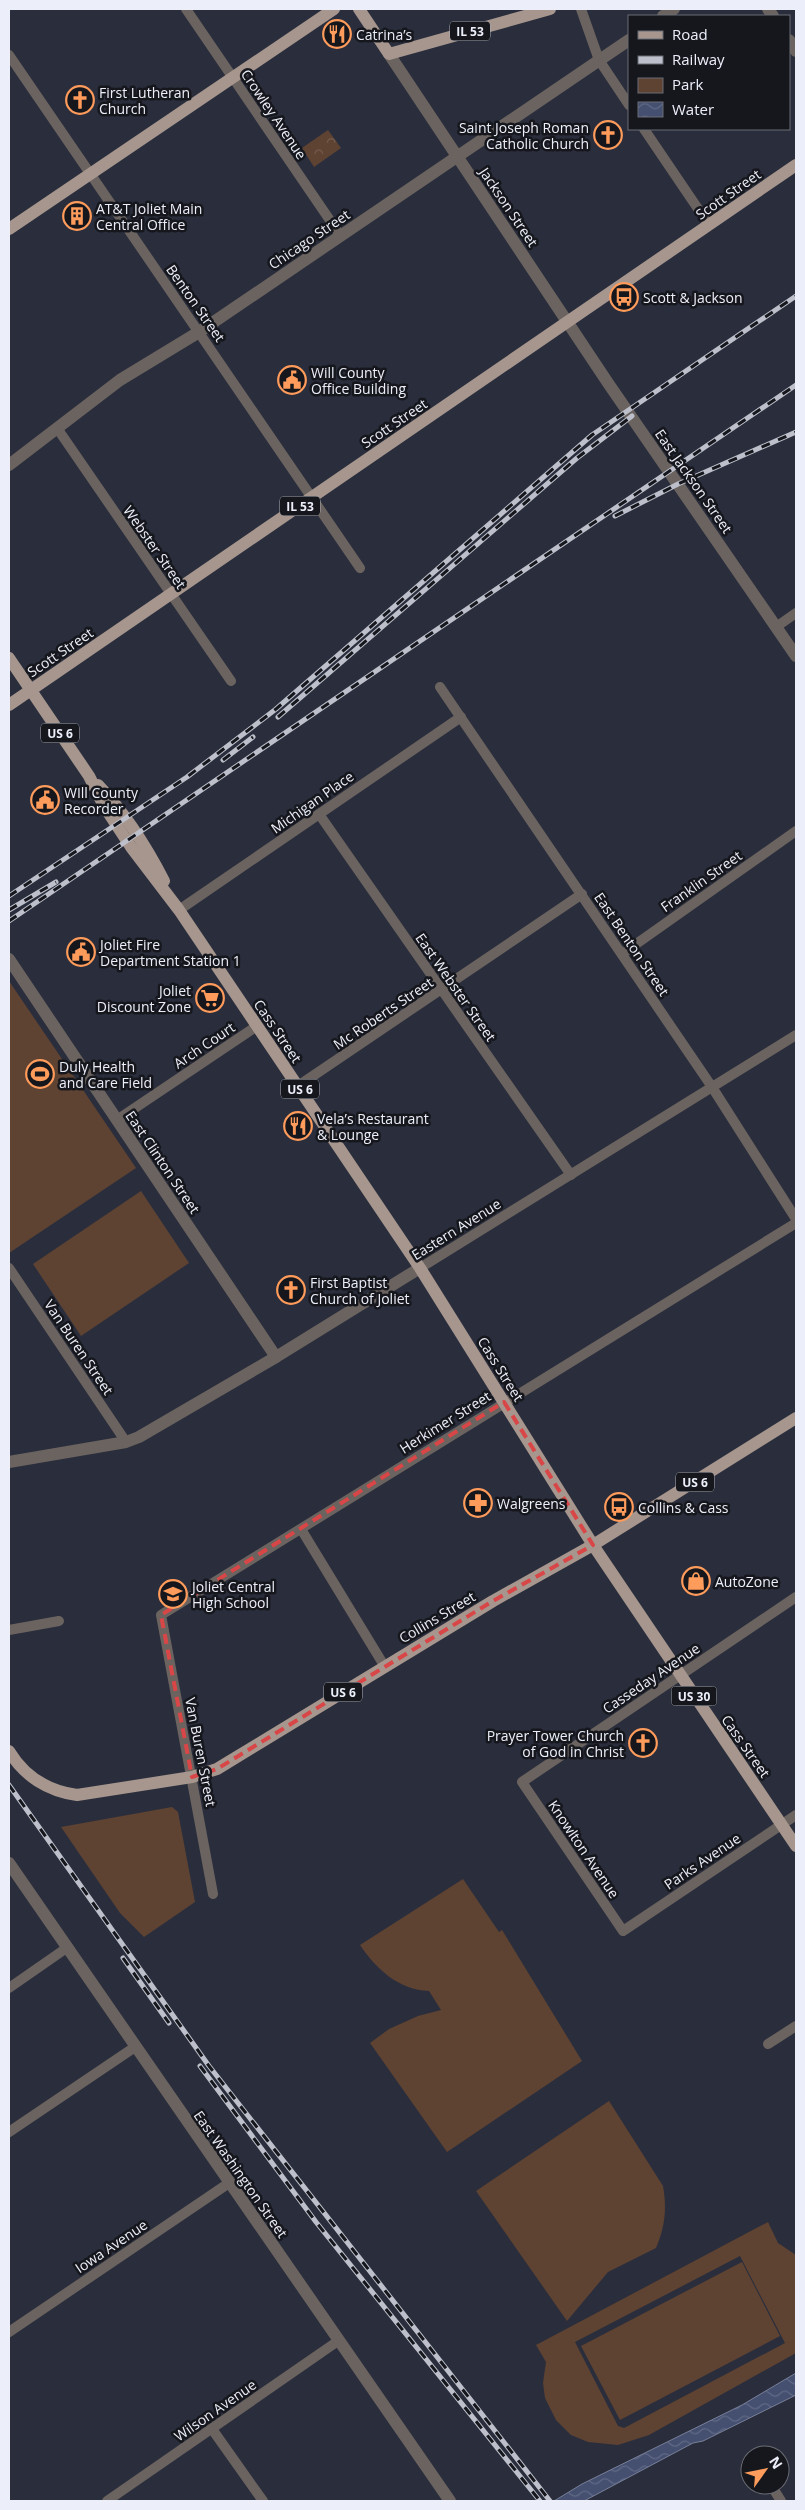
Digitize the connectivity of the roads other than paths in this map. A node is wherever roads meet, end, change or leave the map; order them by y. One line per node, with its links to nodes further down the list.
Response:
1 (186, 9): 10 (street, Crowley Avenue)
2 (334, 9): 10 (main road)
3 (359, 9): 7 (main road, Jackson Street)
4 (550, 9): 7 (main road, IL 53)
5 (581, 9): 9 (street)
6 (628, 41): 9 (street, Chicago Street)
7 (390, 54): 13 (street, Jackson Street)
8 (9, 55): 15 (street, Benton Street)
9 (598, 60): 11 (street); 13 (street, Chicago Street)
10 (232, 77): 15 (main road); 18 (street, Crowley Avenue)
11 (628, 104)
12 (645, 130): 16 (street)
13 (457, 155): 18 (street, Chicago Street); 19 (street, Jackson Street)
14 (796, 165): 16 (main road, Scott Street)
15 (90, 174): 17 (main road); 20 (street, Benton Street)
16 (709, 225): 19 (main road, Scott Street)
17 (9, 229)
18 (340, 235): 20 (street, Chicago Street)
19 (568, 322): 23 (main road, Scott Street / IL 53); 27 (street, East Jackson Street)
20 (199, 332): 21 (street, Chicago Street); 23 (street, Benton Street)
21 (57, 428): 22 (street, Chicago Street); 25 (street, Webster Street)
22 (9, 465)
23 (313, 497): 24 (street, Benton Street); 25 (main road, Scott Street / IL 53)
24 (360, 568)
25 (171, 594): 30 (street, Webster Street); 32 (main road, Scott Street / IL 53)
26 (796, 613): 27 (street)
27 (776, 627): 28 (street, East Jackson Street)
28 (796, 656)
29 (9, 658): 32 (main road, Cass Street / US 6)
30 (231, 681)
31 (440, 686): 34 (street, East Benton Street)
32 (31, 690): 33 (main road, Scott Street / IL 53); 38 (main road, Cass Street / US 6)
33 (9, 705)
34 (461, 717): 35 (street, Michigan Place); 37 (street, East Benton Street)
35 (319, 814): 38 (street, Michigan Place); 41 (street, East Webster Street)
36 (796, 831): 39 (street, Franklin Street)
37 (582, 894): 39 (street, East Benton Street); 41 (street, Mc Roberts Street)
38 (179, 910): 42 (main road, Cass Street / US 6)
39 (622, 954): 45 (street, East Benton Street)
40 (9, 959): 46 (street, East Clinton Street)
41 (442, 990): 44 (street, Mc Roberts Street); 47 (street, East Webster Street)
42 (257, 1026): 44 (main road, Cass Street / US 6); 46 (street, Arch Court)
43 (796, 1035): 45 (street, Eastern Avenue)
44 (298, 1086): 51 (main road, Cass Street / US 6)
45 (712, 1087): 47 (street, Eastern Avenue); 48 (street, East Benton Street)
46 (117, 1120): 52 (street, East Clinton Street)
47 (571, 1175): 51 (street, Eastern Avenue)
48 (796, 1218)
49 (796, 1223): 53 (street, Herkimer Street)
50 (9, 1268): 55 (street, Van Buren Street)
51 (420, 1268): 52 (street, Eastern Avenue); 53 (main road, Cass Street / US 6)
52 (276, 1357): 55 (street, Eastern Avenue)
53 (504, 1402): 57 (street, Herkimer Street); 58 (main road, Cass Street / US 6)
54 (796, 1418): 58 (main road, Collins Street / US 6)
55 (126, 1442): 56 (street, Eastern Avenue)
56 (9, 1462)
57 (301, 1529): 60 (street, Herkimer Street); 63 (street)
58 (593, 1545): 63 (main road, Collins Street / US 6); 64 (main road, Cass Street / US 30)
59 (796, 1597): 64 (street, Casseday Avenue)
60 (161, 1615): 66 (street, Van Buren Street)
61 (59, 1621): 62 (street)
62 (9, 1630)
63 (385, 1666): 66 (main road, Collins Street / US 6)
64 (680, 1676): 67 (street, Casseday Avenue); 69 (main road, Cass Street / US 30)
65 (9, 1751): 66 (main road, Collins Street / US 6)
66 (192, 1777): 72 (street, Van Buren Street)
67 (522, 1782): 73 (street, Knowlton Avenue)
68 (796, 1815): 69 (street, Parks Avenue)
69 (782, 1824): 70 (main road, Cass Street / US 30); 73 (street, Parks Avenue)
70 (796, 1846)
71 (9, 1863): 74 (street, East Washington Street)
72 (213, 1894)
73 (623, 1931)
74 (68, 1948): 75 (street); 78 (street, East Washington Street)
75 (9, 1988)
76 (796, 2026): 77 (street)
77 (768, 2044)
78 (135, 2047): 79 (street); 80 (street, East Washington Street)
79 (9, 2132)
80 (229, 2183): 81 (street, Iowa Avenue); 82 (street, East Washington Street)
81 (9, 2332)
82 (338, 2341): 83 (street, Wilson Avenue); 86 (street, East Washington Street)
83 (212, 2429): 84 (street, Wilson Avenue); 85 (street)
84 (107, 2501)
85 (263, 2501)
86 (450, 2501)

